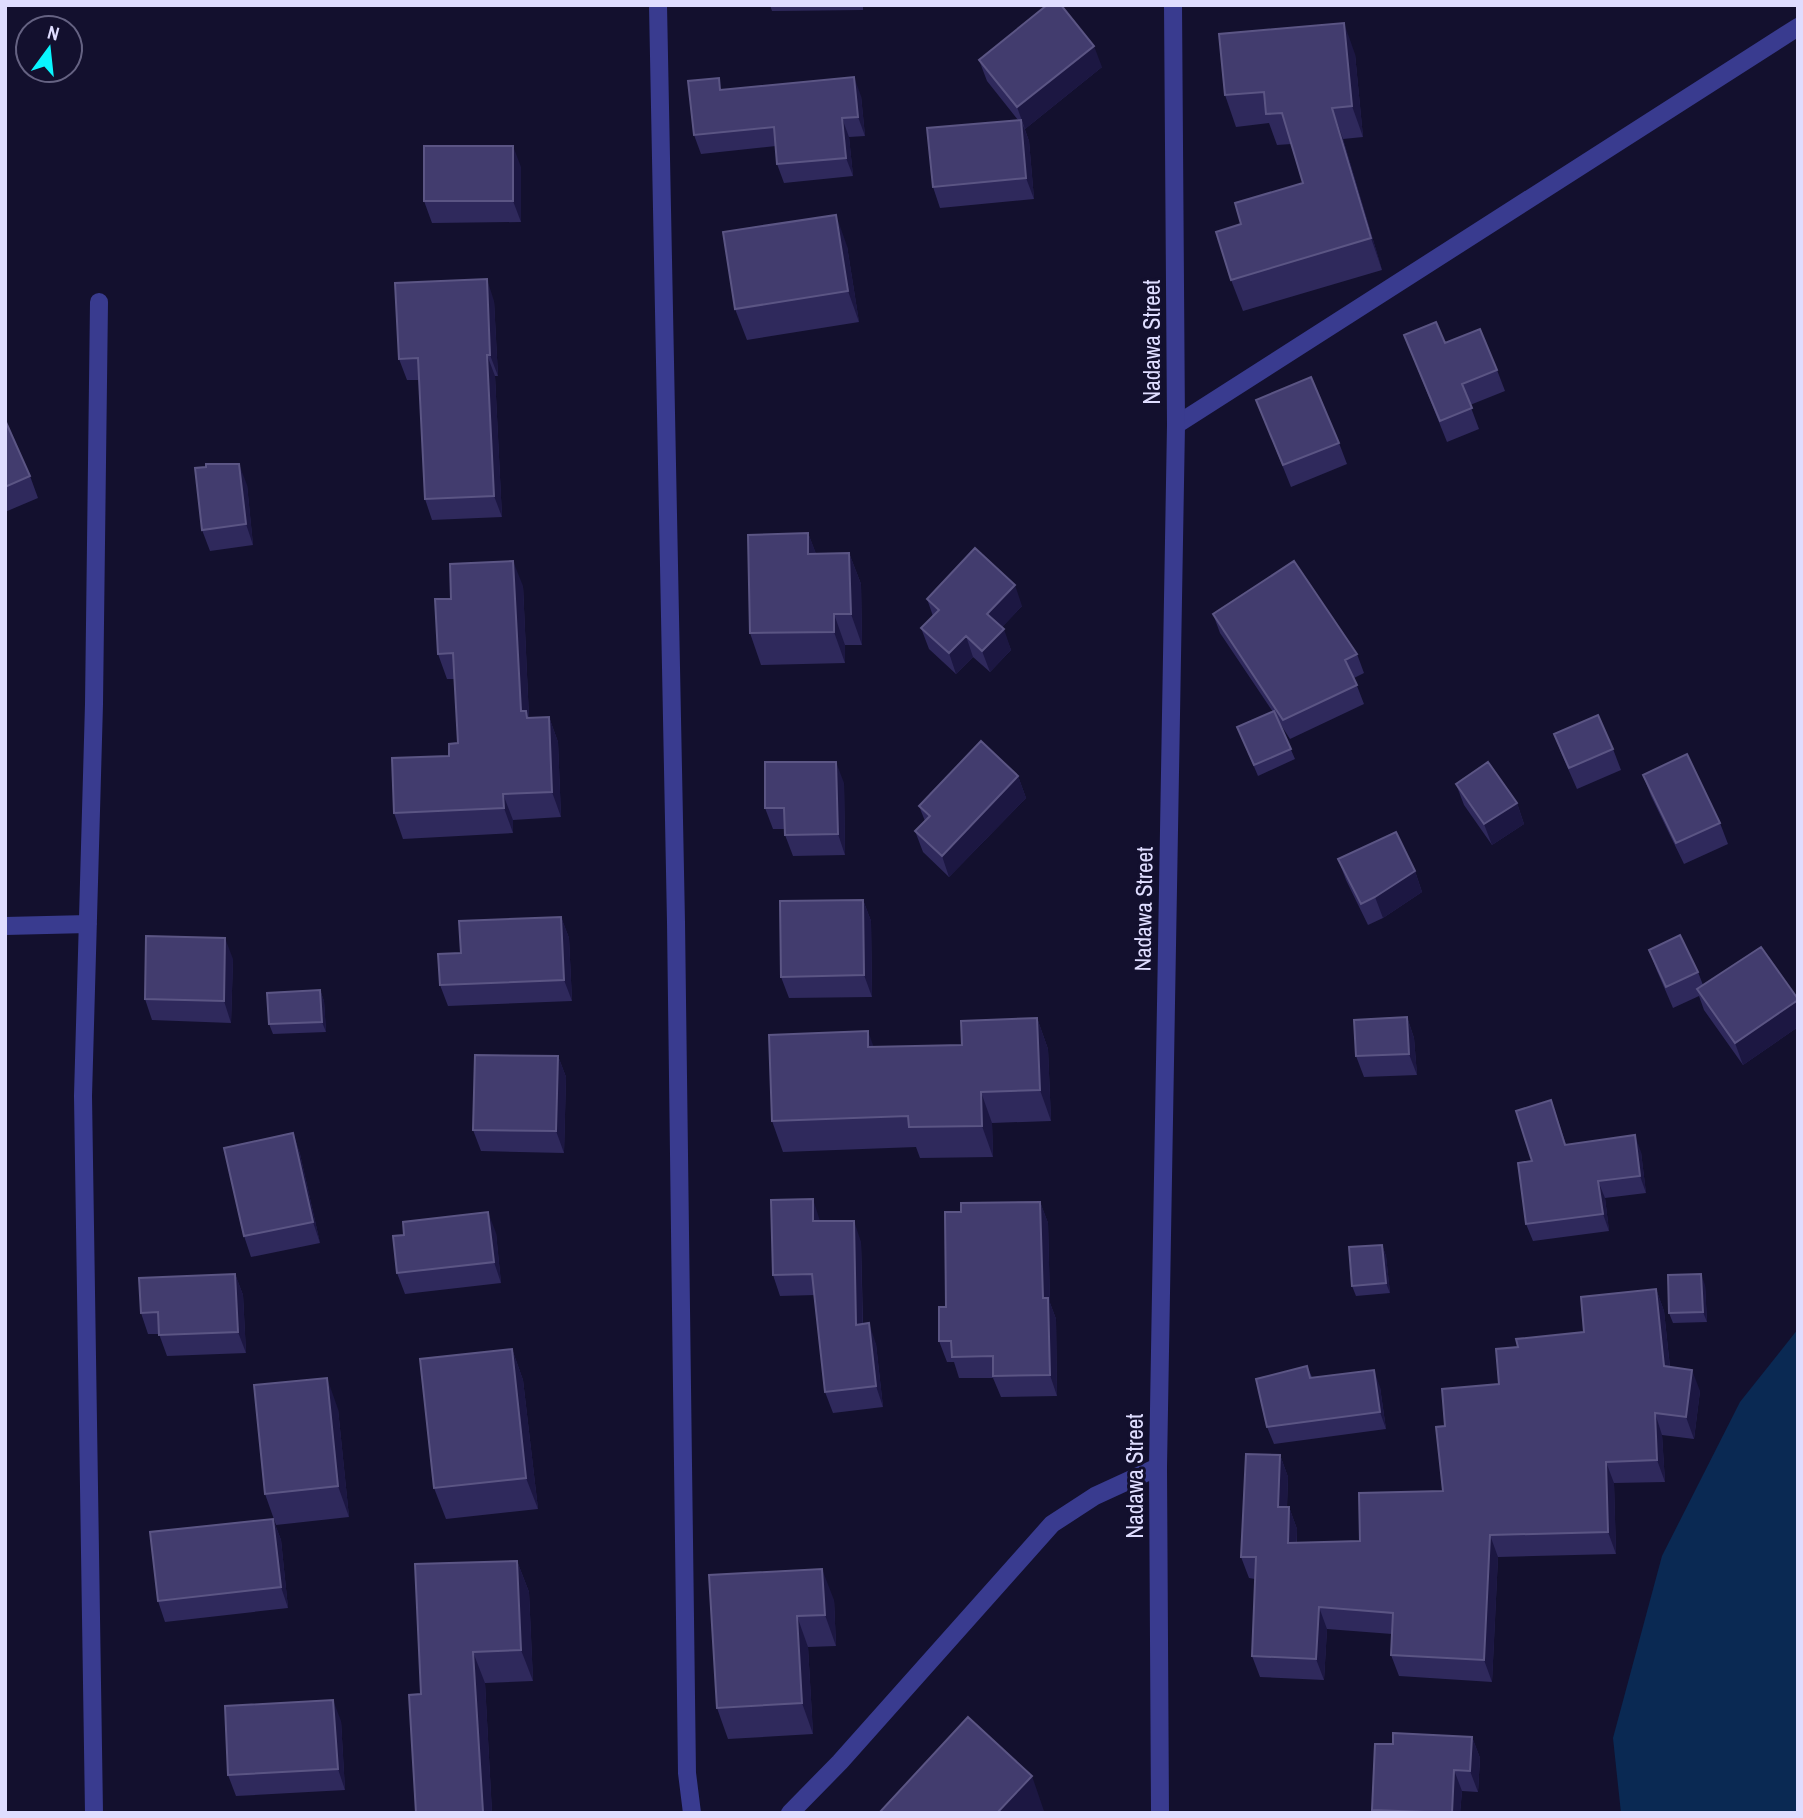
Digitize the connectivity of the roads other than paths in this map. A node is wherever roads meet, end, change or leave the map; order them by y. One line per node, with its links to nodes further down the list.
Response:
1 (657, 5): 10 (street)
2 (1173, 5): 5 (street, Nadawa Street)
3 (1798, 27): 5 (street)
4 (99, 302): 6 (street)
5 (1176, 425): 8 (street, Nadawa Street)
6 (88, 924): 7 (street); 9 (street)
7 (5, 926)
8 (1158, 1467): 11 (street); 12 (street, Nadawa Street)
9 (94, 1813)
10 (692, 1813)
11 (790, 1813)
12 (1160, 1813)

